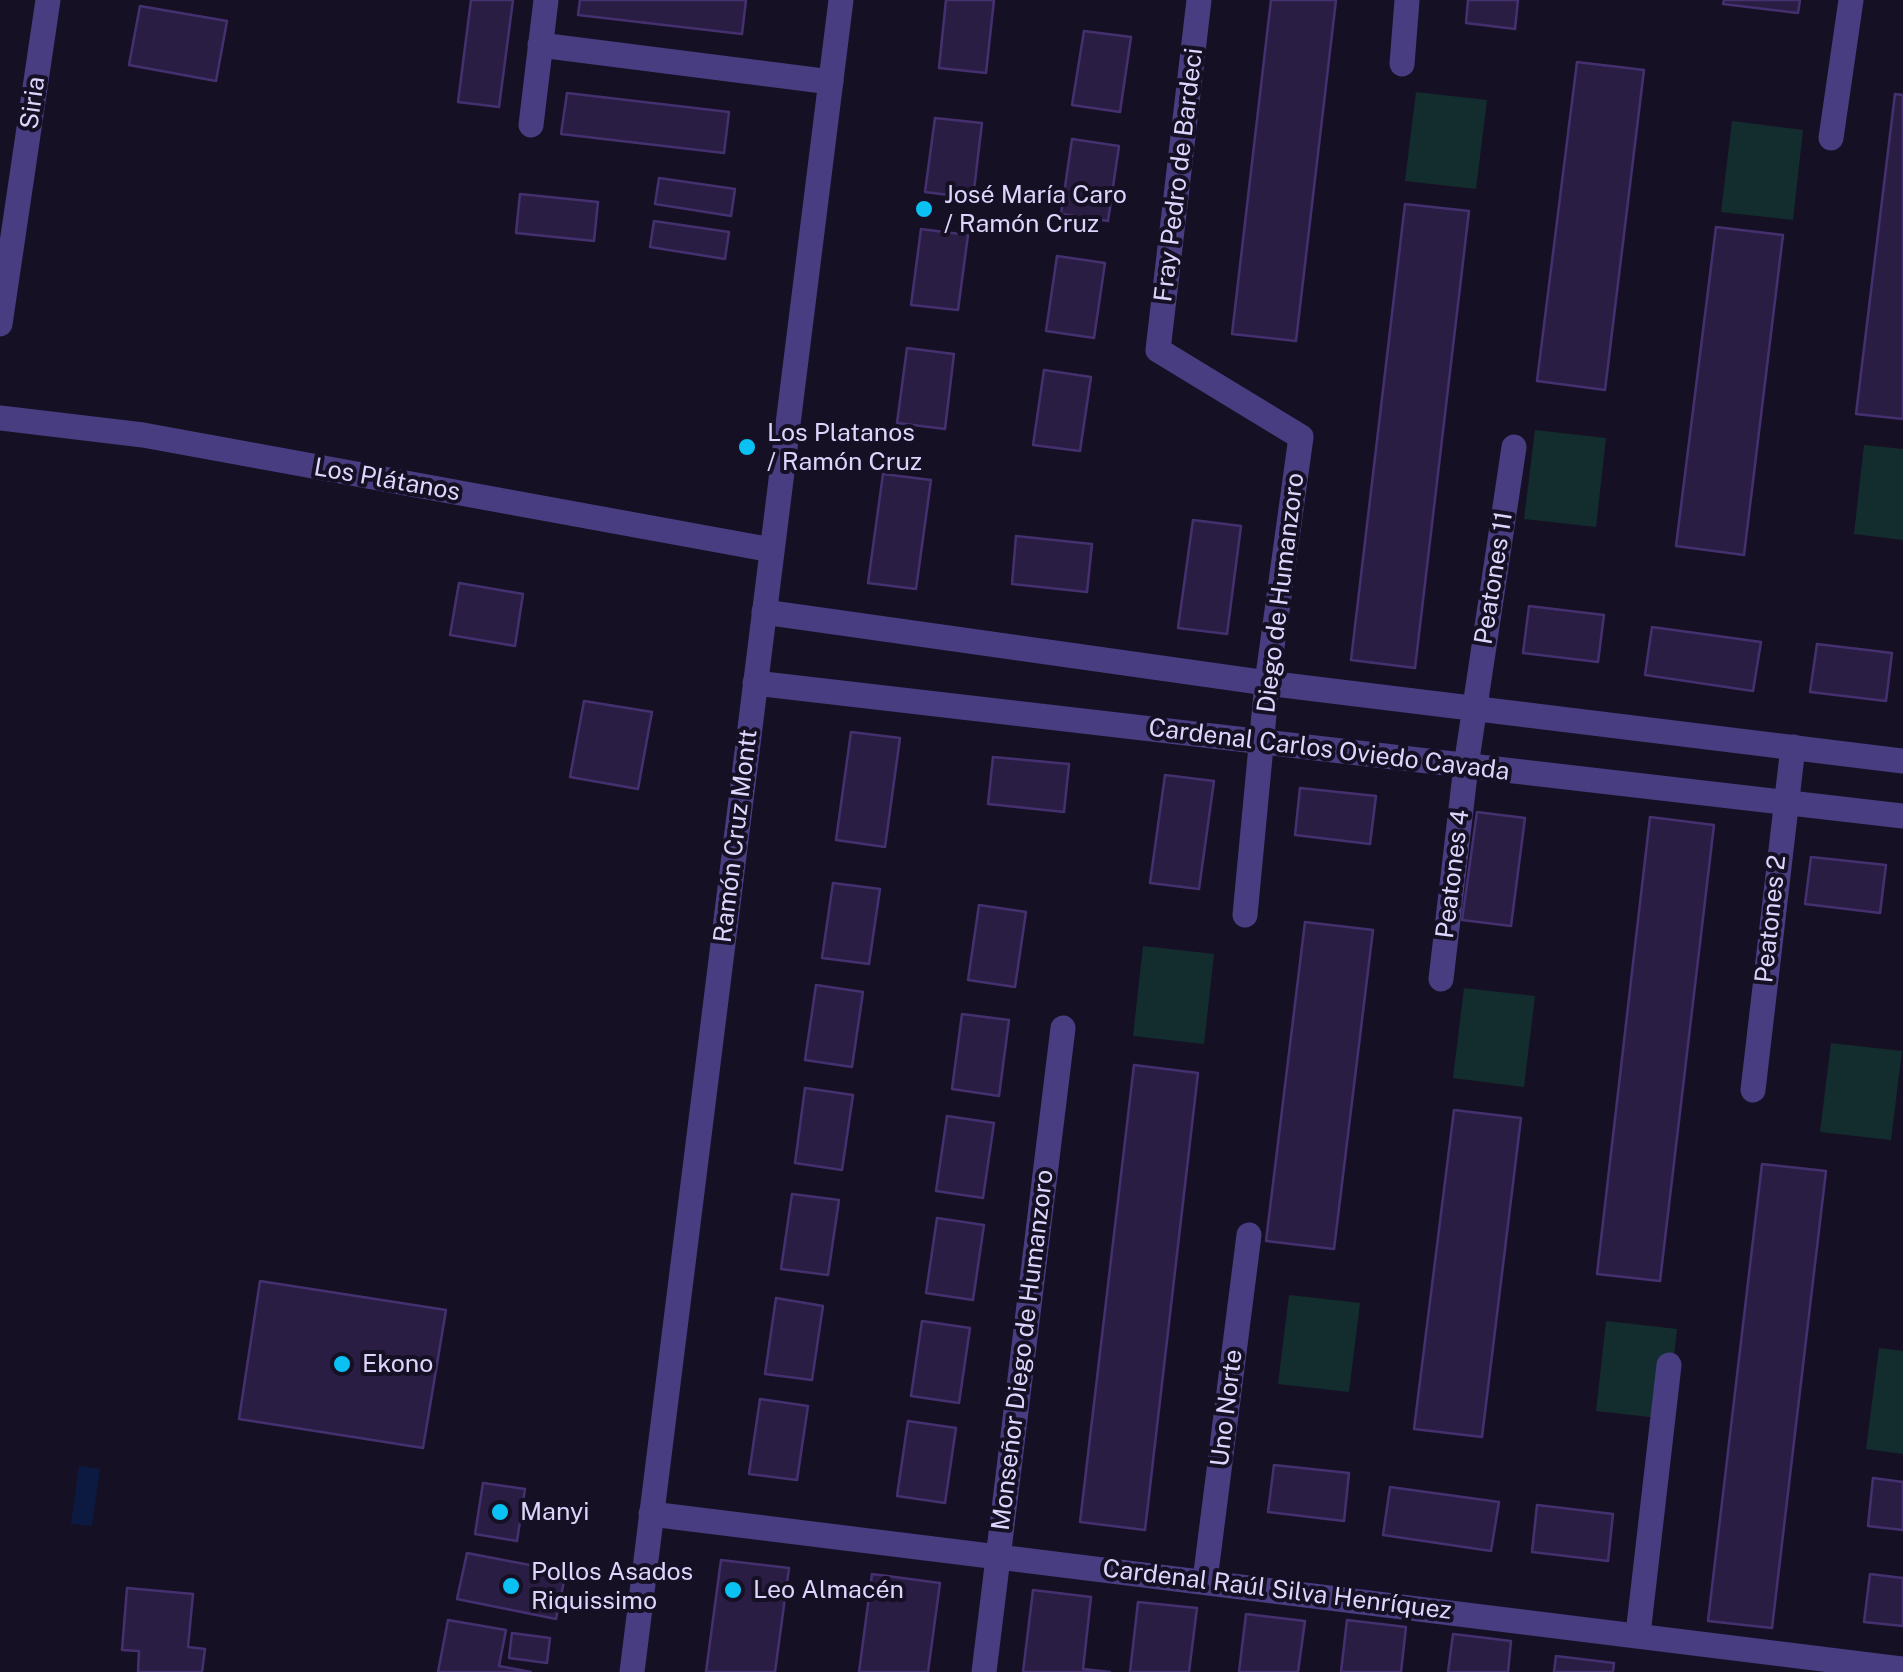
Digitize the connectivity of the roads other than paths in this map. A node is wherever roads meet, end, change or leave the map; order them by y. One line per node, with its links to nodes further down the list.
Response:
1 (48, 0): 12 (street, Siria)
2 (546, 0): 7 (street)
3 (841, 0): 9 (street, Ramón Cruz Montt)
4 (1200, 0): 13 (street, Fray Pedro de Bardeci)
5 (1407, 0): 8 (street)
6 (1852, 0): 11 (street)
7 (540, 45): 9 (street); 10 (street)
8 (1402, 64)
9 (830, 82): 16 (street, Ramón Cruz Montt)
10 (531, 126)
11 (1830, 138)
12 (0, 324)
13 (1158, 350): 19 (street, Diego de Humanzoro)
14 (0, 418): 16 (street, Los Plátanos)
15 (1514, 447): 20 (street, Peatones 11)
16 (772, 550): 17 (street, Ramón Cruz Montt)
17 (764, 612): 18 (street, Ramón Cruz Montt); 19 (street)
18 (755, 683): 21 (street, Cardenal Carlos Oviedo Cavada); 33 (street, Ramón Cruz Montt)
19 (1268, 683): 20 (street); 21 (street, Diego de Humanzoro)
20 (1475, 710): 22 (street); 24 (street, Peatones 4)
21 (1262, 742): 24 (street, Cardenal Carlos Oviedo Cavada); 27 (street, Diego de Humanzoro)
22 (1792, 747): 23 (street); 25 (street, Peatones 2)
23 (1903, 761)
24 (1466, 766): 25 (street, Cardenal Carlos Oviedo Cavada); 28 (street, Peatones 4)
25 (1784, 802): 26 (street, Cardenal Carlos Oviedo Cavada); 30 (street, Peatones 2)
26 (1903, 816)
27 (1245, 914)
28 (1440, 979)
29 (1063, 1028): 34 (street, Monseñor Diego de Humanzoro)
30 (1753, 1090)
31 (1249, 1235): 35 (street, Uno Norte)
32 (1670, 1365): 36 (street)
33 (651, 1514): 34 (street, Cardenal Raúl Silva Henríquez); 38 (street, Ramón Cruz Montt)
34 (998, 1557): 35 (street, Cardenal Raúl Silva Henríquez); 39 (street, Monseñor Diego de Humanzoro)
35 (1205, 1580): 36 (street, Cardenal Raúl Silva Henríquez)
36 (1638, 1634): 37 (street, Cardenal Raúl Silva Henríquez)
37 (1903, 1669)
38 (632, 1672)
39 (984, 1672)

